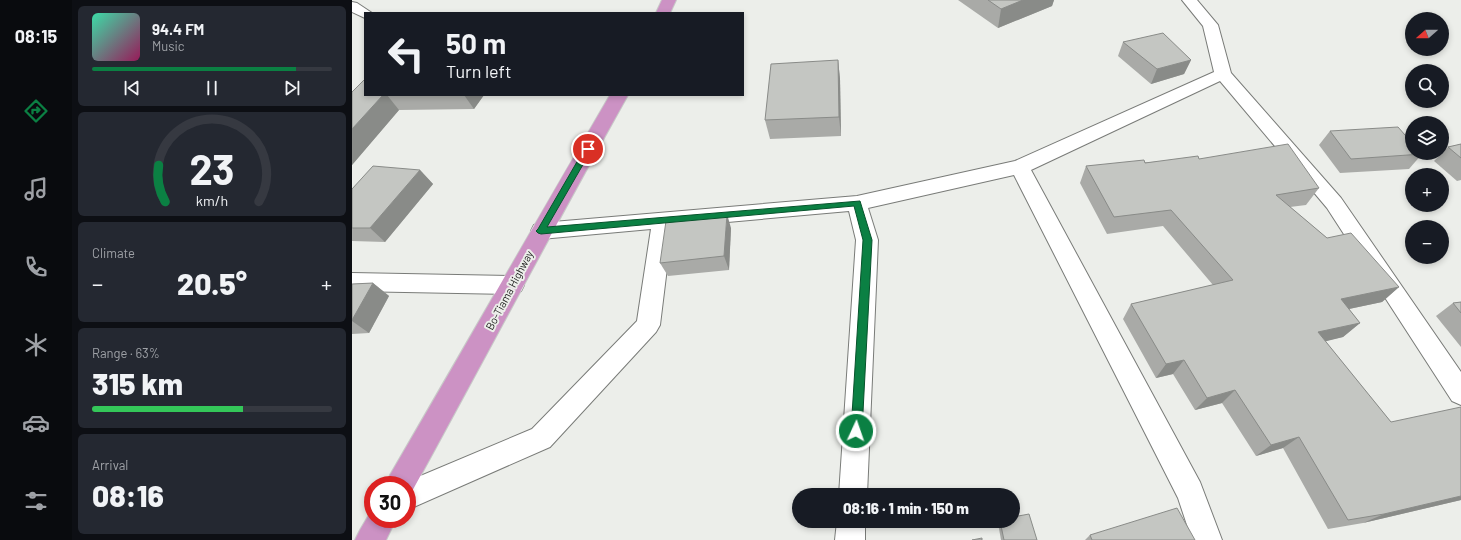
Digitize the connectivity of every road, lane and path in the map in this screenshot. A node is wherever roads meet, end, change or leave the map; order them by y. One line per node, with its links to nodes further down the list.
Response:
1 (669, 0): 4 (highway)
2 (1189, 0): 6 (street)
3 (352, 6): 5 (street)
4 (663, 12)
5 (364, 13)
6 (1223, 74): 8 (street); 14 (street)
7 (618, 96): 11 (highway, Bo-Tiama Highway)
8 (1020, 167): 9 (street); 22 (street)
9 (857, 203): 10 (street); 16 (street)
10 (663, 220): 11 (street); 17 (street)
11 (541, 231): 13 (highway, Bo-Tiama Highway)
12 (352, 282): 13 (street)
13 (513, 285): 15 (highway, Bo-Tiama Highway)
14 (1461, 393)
15 (405, 476)
16 (853, 488)
17 (416, 492)
18 (377, 528): 20 (highway)
19 (851, 528): 21 (street)
20 (370, 540)
21 (850, 540)
22 (1207, 540)

